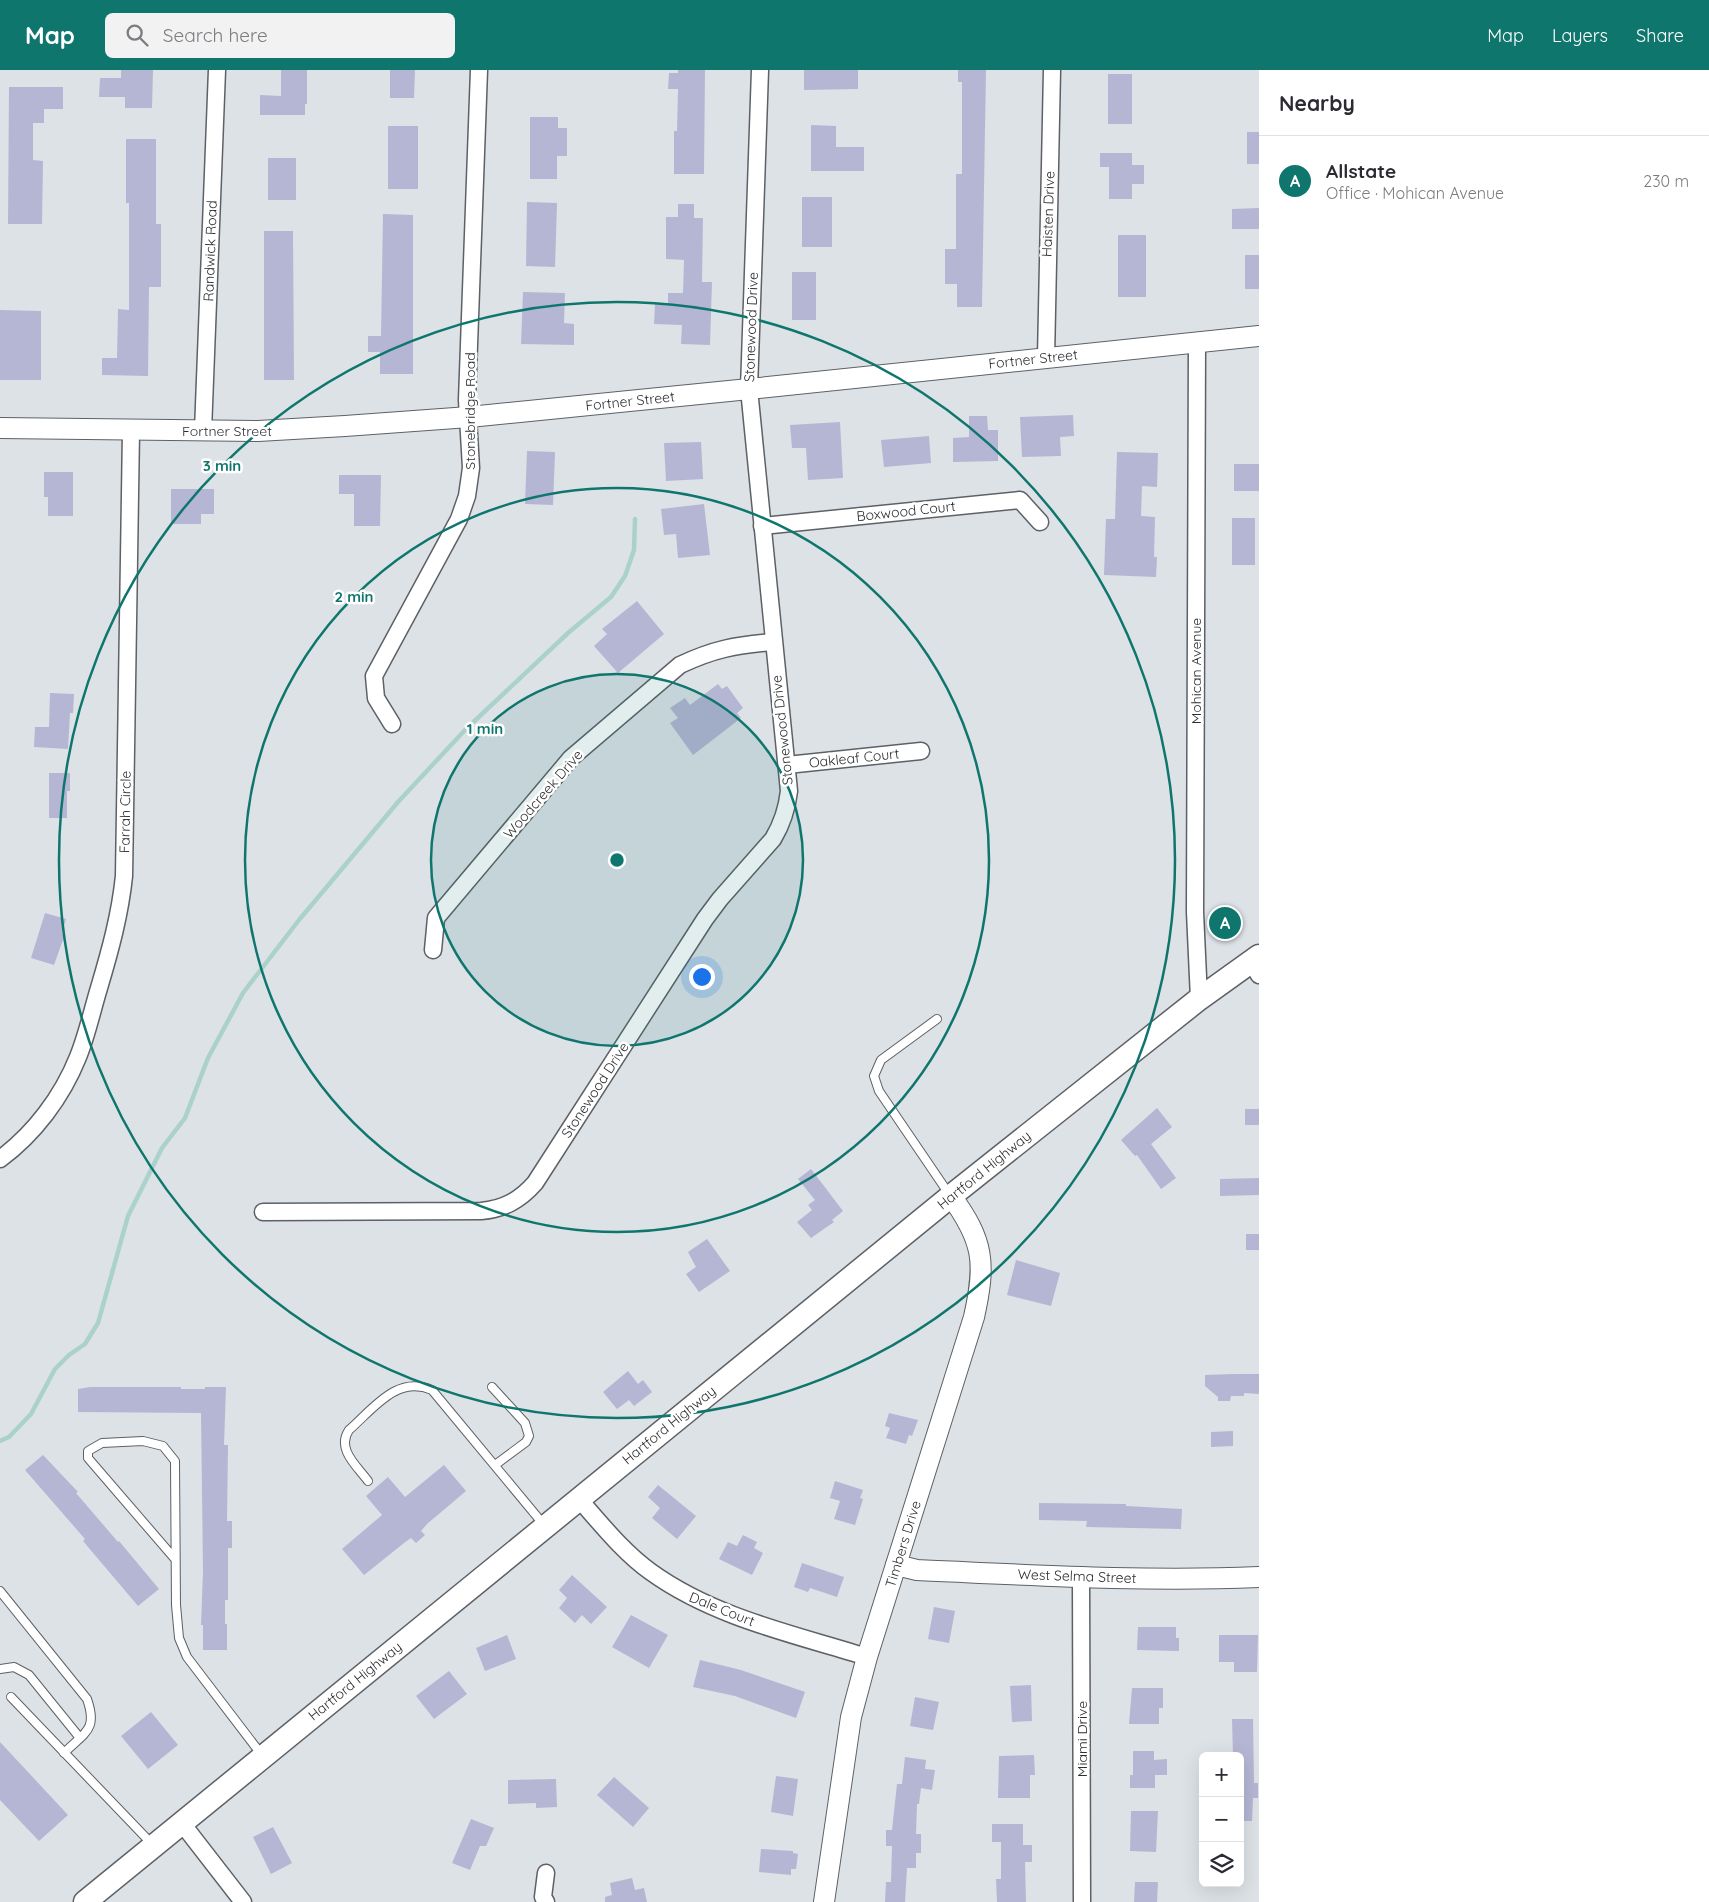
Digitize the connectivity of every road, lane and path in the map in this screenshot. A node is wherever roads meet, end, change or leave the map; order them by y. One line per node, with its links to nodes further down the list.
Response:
1 (217, 70): 12 (street, Randwick Road)
2 (479, 70): 9 (street, Stonebridge Road)
3 (760, 70): 8 (street, Stonewood Drive)
4 (1052, 70): 7 (street, Haisten Drive)
5 (1259, 336): 6 (street, Fortner Street)
6 (1197, 342): 7 (street, Fortner Street); 21 (street, Mohican Avenue)
7 (1046, 358): 8 (street, Fortner Street)
8 (749, 389): 9 (street, Fortner Street); 14 (street, Stonewood Drive)
9 (469, 417): 12 (street, Fortner Street); 16 (street, Stonebridge Road)
10 (0, 428): 11 (street, Fortner Street)
11 (130, 431): 12 (street, Fortner Street); 23 (street, Farrah Circle)
12 (203, 432)
13 (1040, 522): 14 (street, Boxwood Court)
14 (762, 526): 15 (street, Stonewood Drive)
15 (773, 642): 18 (street, Stonewood Drive); 19 (street, Woodcreek Drive)
16 (392, 724)
17 (921, 750): 18 (street, Oakleaf Court)
18 (787, 765): 25 (street, Stonewood Drive)
19 (433, 950)
20 (1256, 964): 21 (main road, Hartford Highway)
21 (1199, 999): 24 (main road, Hartford Highway)
22 (938, 1019): 24 (lane)
23 (0, 1159)
24 (951, 1196): 29 (main road, Hartford Highway); 32 (street, Timbers Drive)
25 (263, 1212)
26 (492, 1387): 27 (lane)
27 (495, 1465): 28 (lane); 30 (lane)
28 (368, 1481)
29 (579, 1499): 30 (main road, Hartford Highway); 36 (street, Dale Court)
30 (545, 1526): 41 (main road, Hartford Highway)
31 (175, 1559): 31 (lane); 41 (lane)
32 (896, 1564): 33 (street, West Selma Street); 36 (street, Timbers Drive)
33 (1081, 1577): 34 (street, West Selma Street); 49 (street, Miami Drive)
34 (1259, 1578)
35 (0, 1591): 39 (lane)
36 (867, 1657): 48 (street, Timbers Drive)
37 (0, 1669): 39 (lane)
38 (12, 1697): 40 (lane)
39 (80, 1738): 40 (lane)
40 (64, 1753): 43 (lane)
41 (263, 1756): 42 (main road, Hartford Highway)
42 (181, 1822): 43 (main road, Hartford Highway); 46 (street)
43 (153, 1845): 45 (main road, Hartford Highway)
44 (546, 1872): 47 (street)
45 (85, 1902)
46 (243, 1902)
47 (546, 1902)
48 (824, 1902)
49 (1082, 1902)

